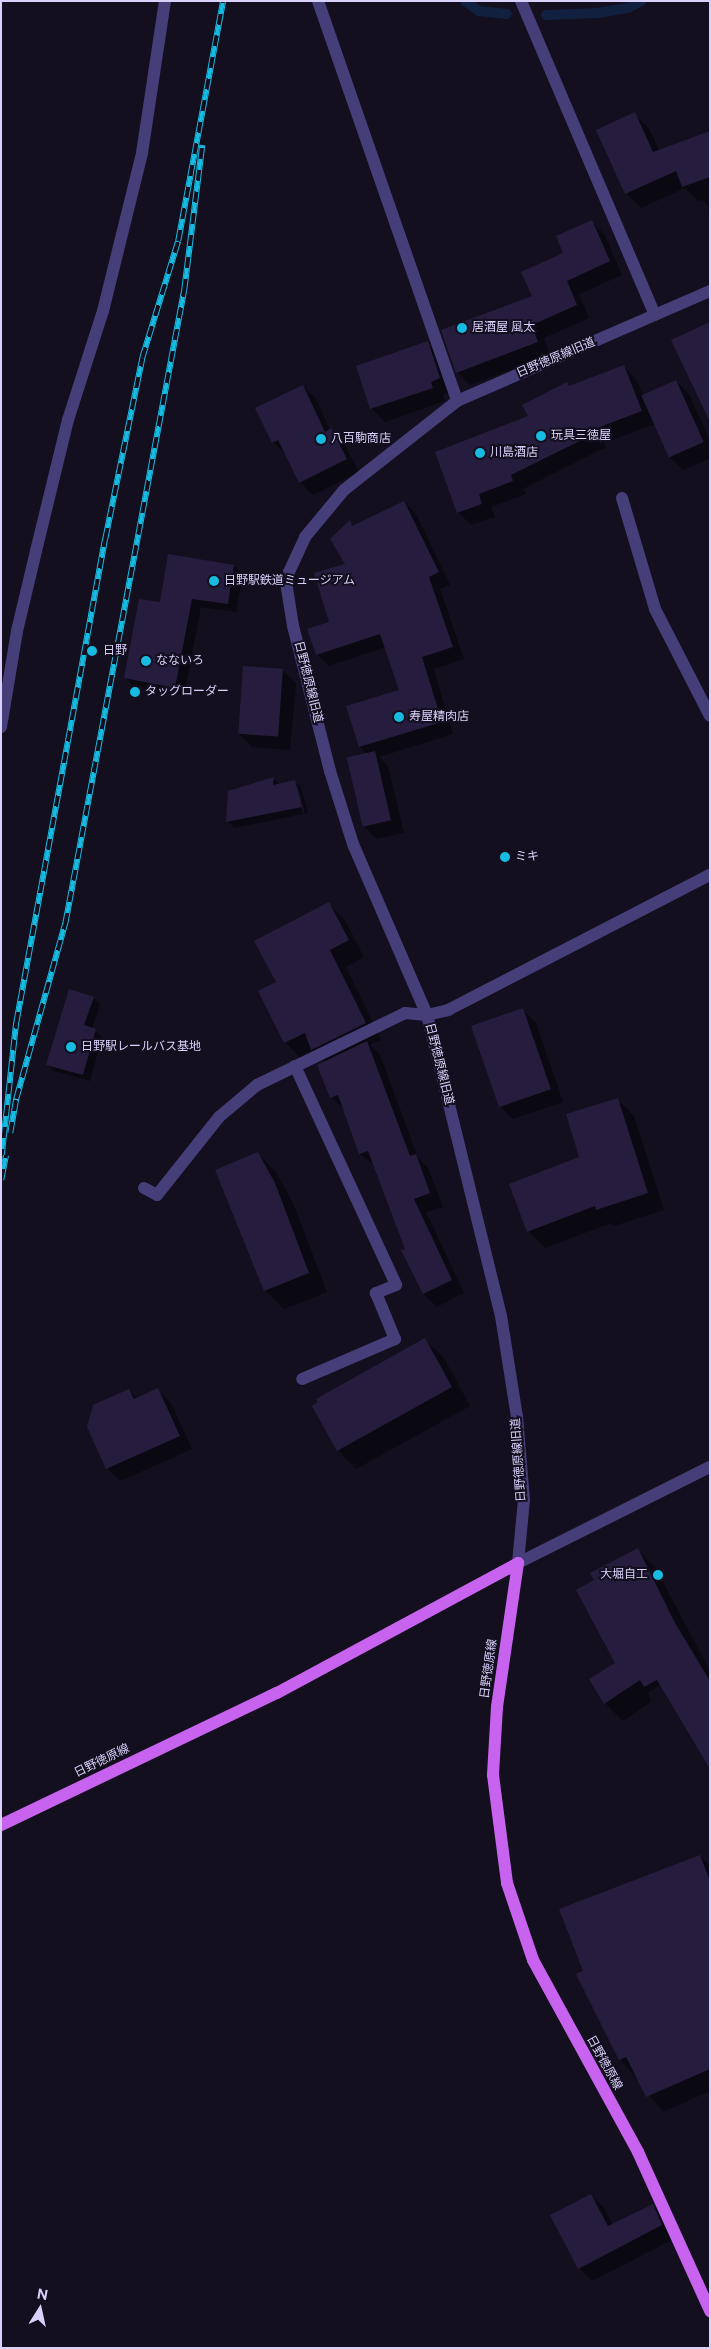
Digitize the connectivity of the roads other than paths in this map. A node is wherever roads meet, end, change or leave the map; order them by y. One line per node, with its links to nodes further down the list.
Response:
1 (165, 1): 9 (street)
2 (318, 1): 6 (street)
3 (521, 1): 5 (street)
4 (710, 290): 5 (street, 日野徳原線旧道)
5 (655, 315): 6 (street, 日野徳原線旧道)
6 (458, 401): 11 (street, 日野徳原線旧道)
7 (622, 498): 8 (street)
8 (710, 716)
9 (1, 727)
10 (710, 875): 11 (street)
11 (427, 1014): 12 (street); 16 (street, 日野徳原線旧道)
12 (294, 1066): 13 (street); 14 (street)
13 (144, 1188)
14 (302, 1379)
15 (710, 1467): 16 (street)
16 (518, 1563): 17 (main road, 日野徳原線); 18 (main road, 日野徳原線)
17 (1, 1825)
18 (710, 2311)

